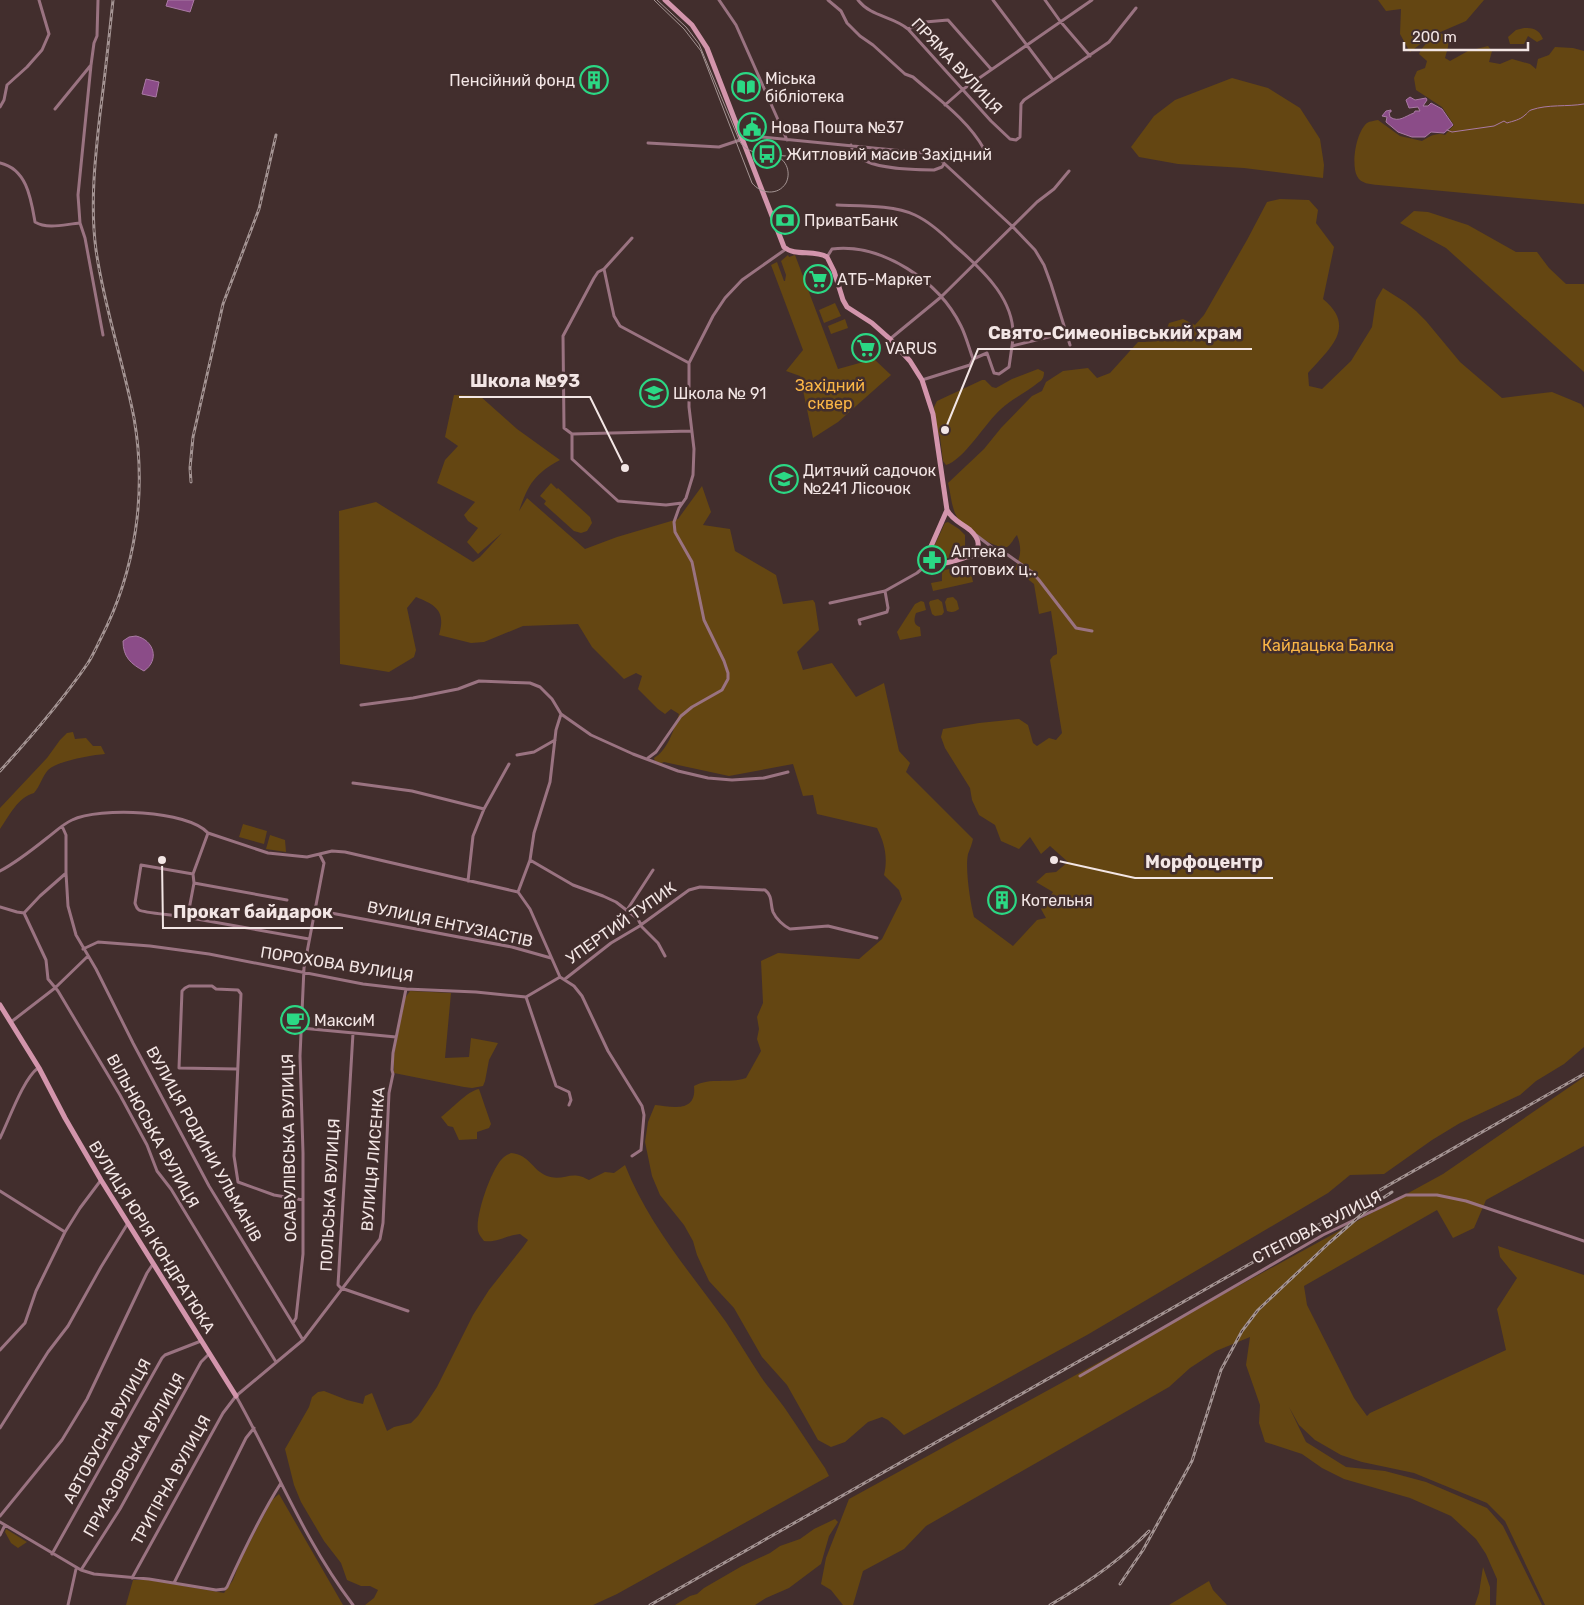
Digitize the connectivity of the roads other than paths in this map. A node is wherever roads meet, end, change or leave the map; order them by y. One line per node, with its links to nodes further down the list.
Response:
1 (39, 0): 20 (street)
2 (98, 0): 15 (street)
3 (665, 0): 22 (street)
4 (719, 0): 23 (street)
5 (828, 0): 19 (street)
6 (858, 0): 12 (street, ПРЯМА ВУЛИЦЯ)
7 (993, 0): 13 (street)
8 (1045, 0): 11 (street)
9 (1092, 0): 11 (street)
10 (1136, 8): 14 (street)
11 (1060, 21): 13 (street); 14 (street)
12 (908, 29): 16 (street); 18 (street, ПРЯМА ВУЛИЦЯ)
13 (1027, 46): 16 (street); 17 (street)
14 (1090, 56): 17 (street)
15 (91, 65): 21 (street); 31 (street)
16 (991, 69): 18 (street)
17 (1053, 80): 18 (street, ПРЯМА ВУЛИЦЯ)
18 (962, 90): 19 (street)
19 (945, 105): 26 (street)
20 (0, 107)
21 (55, 109)
22 (743, 140): 23 (street); 24 (street); 34 (street)
23 (787, 140): 25 (street)
24 (648, 142)
25 (851, 145): 26 (street); 28 (street)
26 (934, 154): 28 (street)
27 (0, 163): 31 (street)
28 (944, 164): 32 (street)
29 (1069, 171): 32 (street)
30 (836, 205): 36 (street)
31 (80, 223): 40 (street)
32 (1013, 226): 36 (street); 39 (street)
33 (632, 238): 37 (street)
34 (786, 249): 35 (street); 45 (street)
35 (828, 258): 38 (street); 41 (street)
36 (975, 263): 38 (street); 43 (street)
37 (604, 269): 45 (street); 48 (street)
38 (941, 297): 41 (street); 44 (street)
39 (1065, 333): 42 (street); 43 (street)
40 (103, 335)
41 (890, 339): 46 (street)
42 (1070, 345)
43 (1012, 346): 44 (street)
44 (973, 359): 46 (street)
45 (689, 363): 47 (street)
46 (922, 380): 50 (street)
47 (691, 431): 48 (street); 49 (street)
48 (572, 434): 49 (street)
49 (683, 503): 63 (street)
50 (947, 510): 51 (street); 54 (street)
51 (970, 530): 52 (street); 53 (street)
52 (997, 551): 53 (street); 58 (street)
53 (968, 558): 54 (street)
54 (924, 567): 55 (street)
55 (885, 591): 56 (street); 57 (street)
56 (830, 603)
57 (860, 624)
58 (1092, 631)
59 (361, 705): 60 (street)
60 (561, 714): 61 (street); 63 (street)
61 (556, 740): 62 (street); 71 (street)
62 (517, 755)
63 (648, 758): 65 (street)
64 (509, 764): 67 (street)
65 (788, 772)
66 (353, 783): 67 (street)
67 (484, 810): 76 (street)
68 (62, 826): 69 (street); 73 (street); 74 (street, ВУЛИЦЯ РОДИНИ УЛЬМАНІВ)
69 (208, 833): 70 (street); 75 (street)
70 (320, 855): 76 (street); 81 (street, ОСАВУЛІВСЬКА ВУЛИЦЯ)
71 (530, 860): 78 (street); 82 (street)
72 (654, 870): 82 (street)
73 (0, 871)
74 (66, 874): 83 (street); 88 (street, ВУЛИЦЯ РОДИНИ УЛЬМАНІВ)
75 (193, 874): 77 (street); 84 (street)
76 (468, 881): 78 (street)
77 (194, 883): 79 (street); 84 (street)
78 (518, 892): 91 (street)
79 (287, 900)
80 (0, 907): 83 (street)
81 (315, 910): 87 (street, ОСАВУЛІВСЬКА ВУЛИЦЯ); 91 (street, ВУЛИЦЯ ЕНТУЗІАСТІВ)
82 (627, 910): 85 (street)
83 (24, 913): 95 (street, ВІЛЬНЮСЬКА ВУЛИЦЯ)
84 (188, 916): 87 (street)
85 (641, 924): 86 (street, УПЕРТИЙ ТУПИК); 90 (street); 94 (street, УПЕРТИЙ ТУПИК)
86 (877, 938)
87 (309, 939): 92 (street, ОСАВУЛІВСЬКА ВУЛИЦЯ)
88 (83, 949): 89 (street, ВУЛИЦЯ РОДИНИ УЛЬМАНІВ); 92 (street, ПОРОХОВА ВУЛИЦЯ)
89 (88, 956): 95 (street); 117 (street, ВУЛИЦЯ РОДИНИ УЛЬМАНІВ)
90 (665, 956)
91 (551, 958): 93 (street)
92 (304, 972): 96 (street, ПОРОХОВА ВУЛИЦЯ); 100 (street, ОСАВУЛІВСЬКА ВУЛИЦЯ)
93 (560, 977): 94 (street); 97 (street, УПЕРТИЙ ТУПИК)
94 (565, 979): 107 (street)
95 (55, 988): 99 (street); 122 (street, ВІЛЬНЮСЬКА ВУЛИЦЯ)
96 (406, 989): 97 (street, ПОРОХОВА ВУЛИЦЯ); 102 (street, ВУЛИЦЯ ЛИСЕНКА)
97 (526, 997): 105 (street)
98 (0, 1005): 99 (street, ВУЛИЦЯ ЮРІЯ КОНДРАТЮКА)
99 (12, 1022): 103 (street, ВУЛИЦЯ ЮРІЯ КОНДРАТЮКА)
100 (301, 1028): 101 (street); 110 (street, ОСАВУЛІВСЬКА ВУЛИЦЯ)
101 (353, 1033): 102 (street); 115 (street, ПОЛЬСЬКА ВУЛИЦЯ)
102 (396, 1037): 115 (street, ВУЛИЦЯ ЛИСЕНКА)
103 (39, 1068): 106 (street); 108 (street, ВУЛИЦЯ ЮРІЯ КОНДРАТЮКА)
104 (237, 1069): 104 (street); 110 (street)
105 (569, 1105)
106 (0, 1138)
107 (632, 1156)
108 (101, 1180): 111 (street, ВУЛИЦЯ ЮРІЯ КОНДРАТЮКА); 112 (street)
109 (0, 1191): 112 (street)
110 (303, 1200): 117 (street, ОСАВУЛІВСЬКА ВУЛИЦЯ)
111 (128, 1222): 114 (street, ВУЛИЦЯ ЮРІЯ КОНДРАТЮКА); 125 (street)
112 (65, 1232): 120 (street)
113 (1584, 1242): 123 (street, СТЕПОВА ВУЛИЦЯ)
114 (153, 1264): 119 (street, ВУЛИЦЯ ЮРІЯ КОНДРАТЮКА); 128 (street)
115 (341, 1288): 116 (street, ПОЛЬСЬКА ВУЛИЦЯ); 118 (street, ВУЛИЦЯ ЛИСЕНКА)
116 (408, 1311)
117 (293, 1323): 118 (street, ВУЛИЦЯ РОДИНИ УЛЬМАНІВ)
118 (303, 1340): 122 (street, ВУЛИЦЯ ЛИСЕНКА)
119 (202, 1341): 121 (street, ВУЛИЦЯ ЮРІЯ КОНДРАТЮКА); 132 (street, АВТОБУСНА ВУЛИЦЯ)
120 (0, 1350)
121 (209, 1354): 124 (street, ВУЛИЦЯ ЮРІЯ КОНДРАТЮКА); 134 (street, ПРИАЗОВСЬКА ВУЛИЦЯ)
122 (276, 1362): 124 (street, ВУЛИЦЯ ЛИСЕНКА)
123 (1080, 1376)
124 (236, 1396): 126 (street, ВУЛИЦЯ ЮРІЯ КОНДРАТЮКА); 135 (street, ТРИГІРНА ВУЛИЦЯ)
125 (0, 1428)
126 (254, 1428): 127 (street, ВУЛИЦЯ ЮРІЯ КОНДРАТЮКА); 136 (street)
127 (281, 1483): 136 (street); 138 (street, ВУЛИЦЯ ЮРІЯ КОНДРАТЮКА)
128 (0, 1516)
129 (0, 1522): 130 (street)
130 (5, 1525): 131 (street); 132 (street)
131 (0, 1535)
132 (52, 1554): 133 (street)
133 (76, 1569): 134 (street); 137 (street)
134 (81, 1570): 135 (street)
135 (132, 1578): 136 (street)
136 (174, 1583)
137 (68, 1605)
138 (353, 1605)

